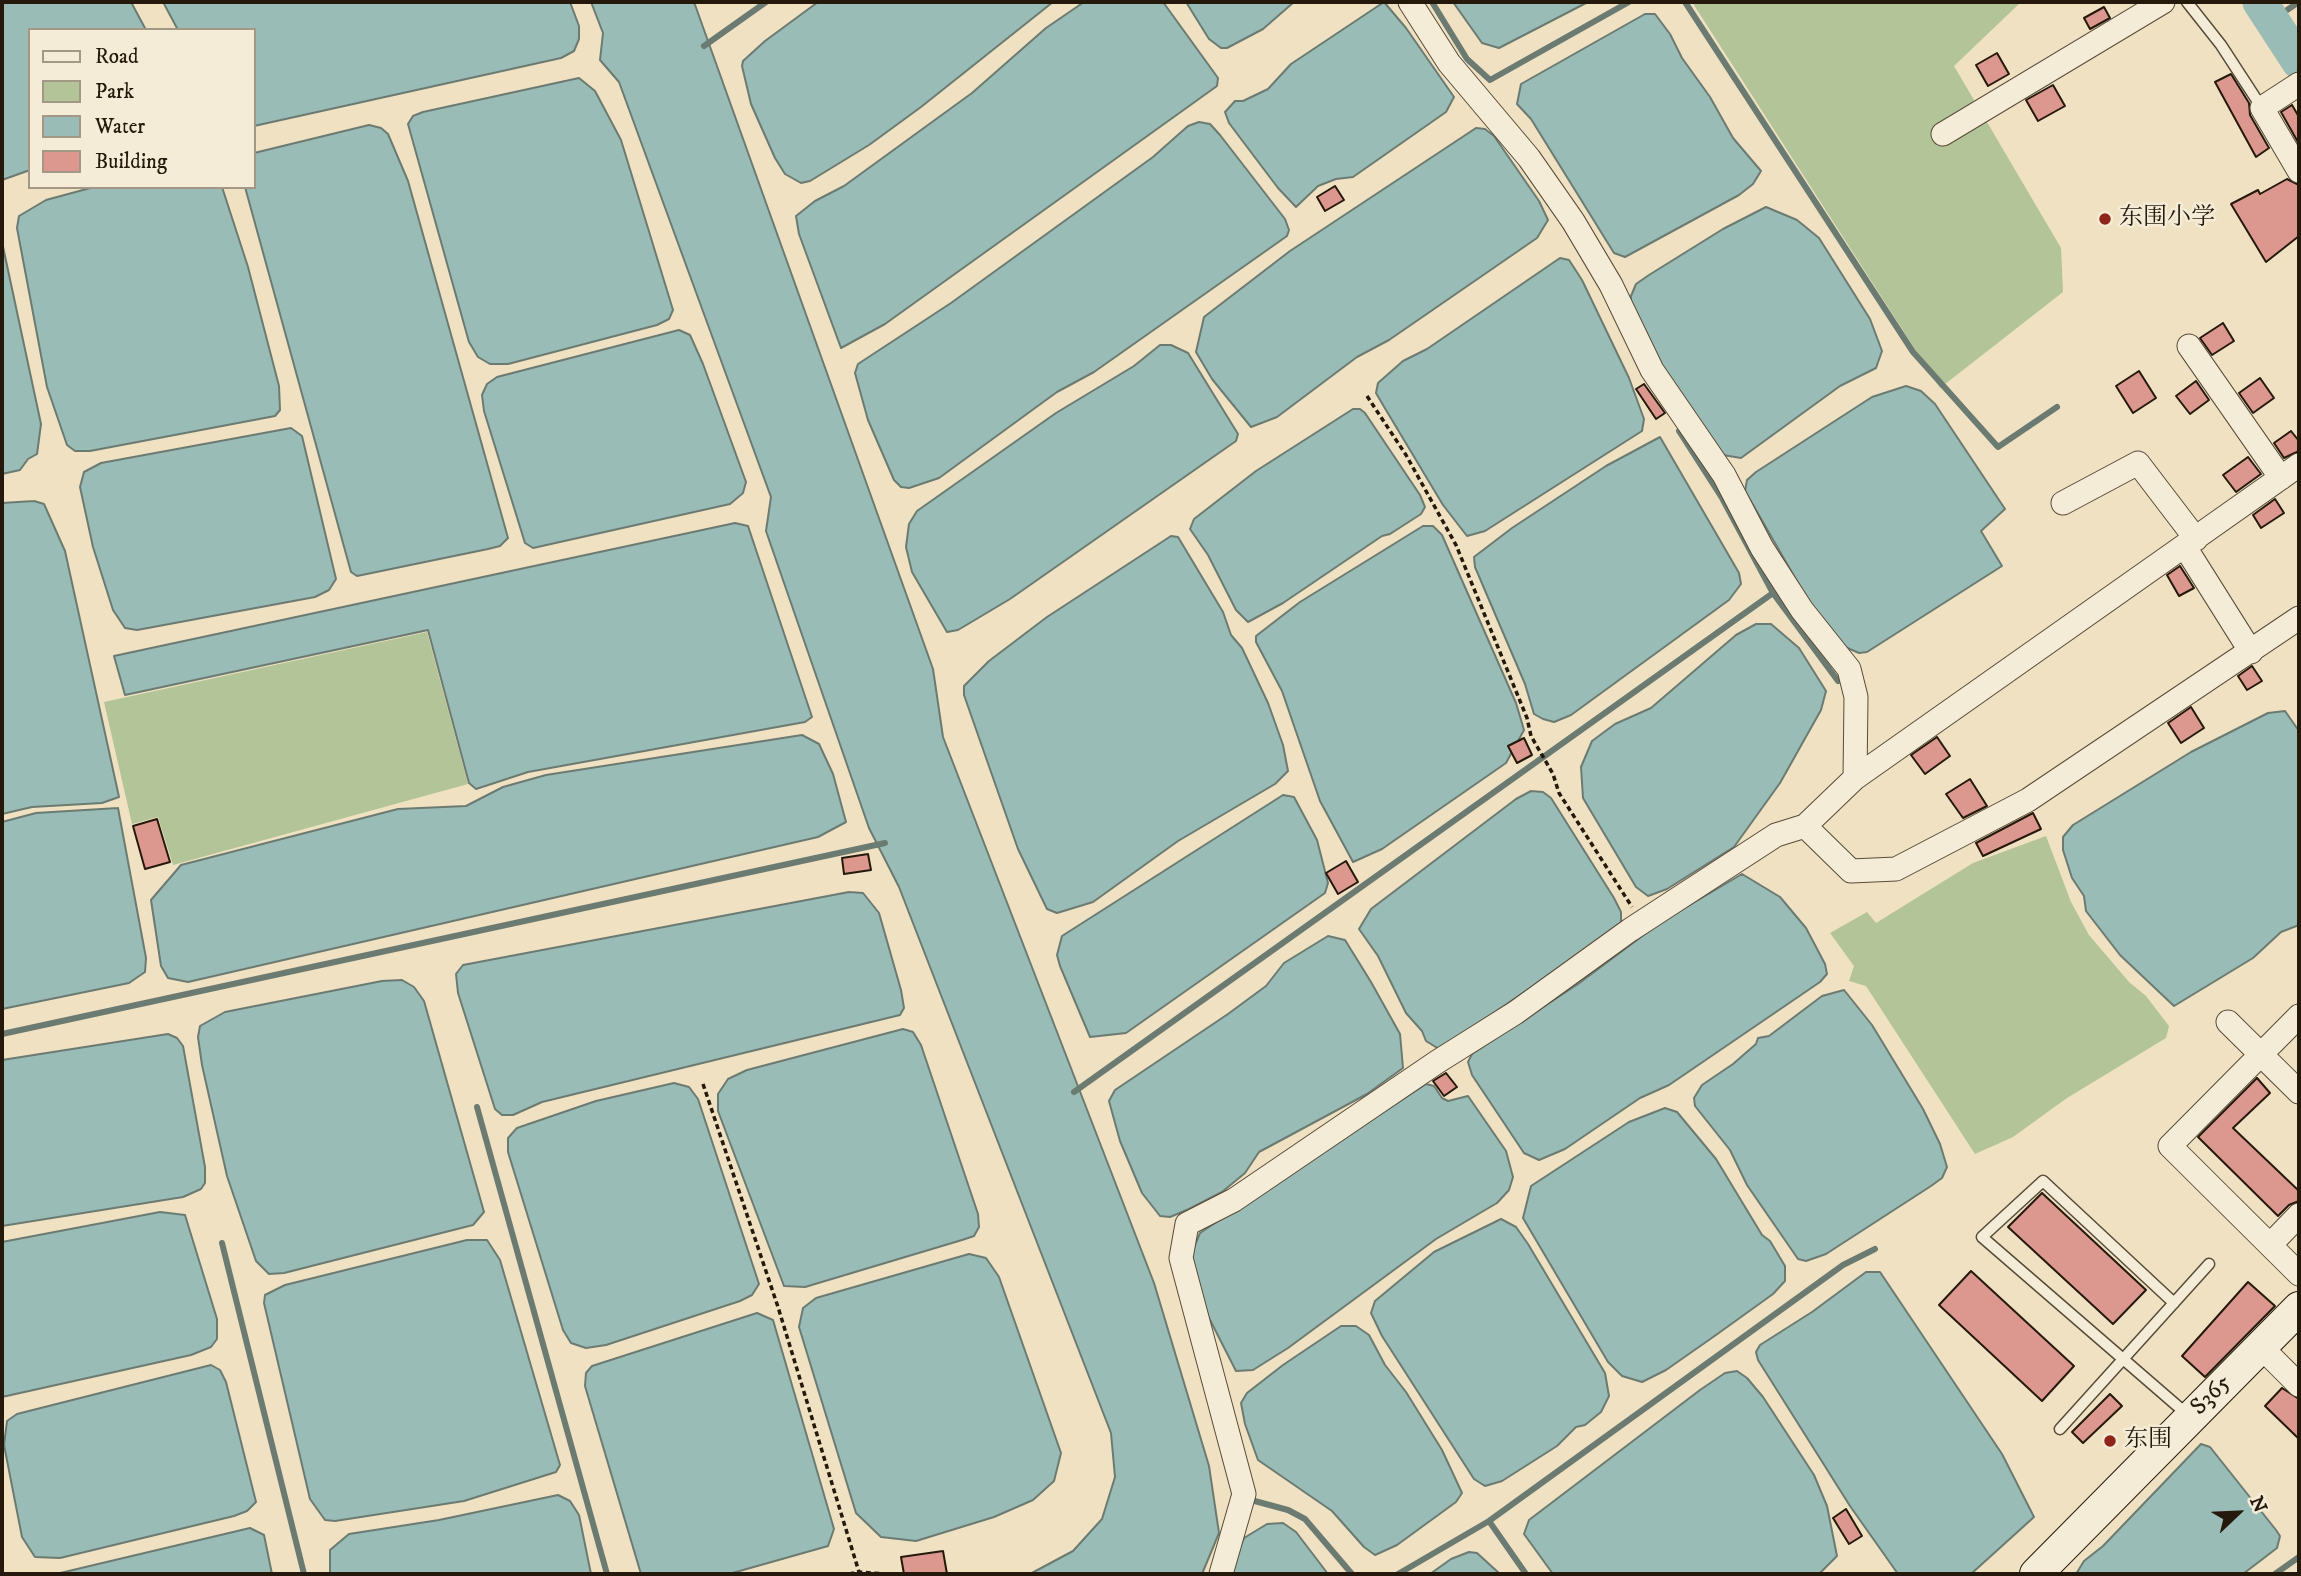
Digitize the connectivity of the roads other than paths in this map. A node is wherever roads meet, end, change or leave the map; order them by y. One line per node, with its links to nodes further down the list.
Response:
1 (1410, 2): 14 (street)
2 (2163, 2): 6 (street)
3 (2187, 2): 5 (lane)
4 (2299, 84): 5 (street)
5 (2266, 106): 7 (street)
6 (1943, 134)
7 (2299, 171)
8 (2189, 346): 9 (street)
9 (2290, 472): 11 (street)
10 (2063, 503): 11 (street)
11 (2191, 542): 13 (street); 14 (street)
12 (2299, 618): 13 (street)
13 (2250, 652): 15 (street)
14 (1855, 778): 15 (street)
15 (1805, 826): 31 (street)
16 (2299, 1017): 18 (street)
17 (2228, 1022): 18 (street)
18 (2260, 1054): 19 (street); 21 (street)
19 (2299, 1092)
20 (2299, 1215): 21 (street)
21 (2270, 1245): 23 (street)
22 (2209, 1264): 24 (lane)
23 (2299, 1274)
24 (2174, 1303): 27 (lane); 27 (lane)
25 (2299, 1308): 26 (street, S365)
26 (2260, 1347): 28 (street); 29 (street, S365)
27 (2123, 1359): 29 (lane); 30 (lane)
28 (2299, 1385)
29 (2191, 1418): 32 (street, S365)
30 (2060, 1429)
31 (1220, 1574)
32 (2036, 1574)

